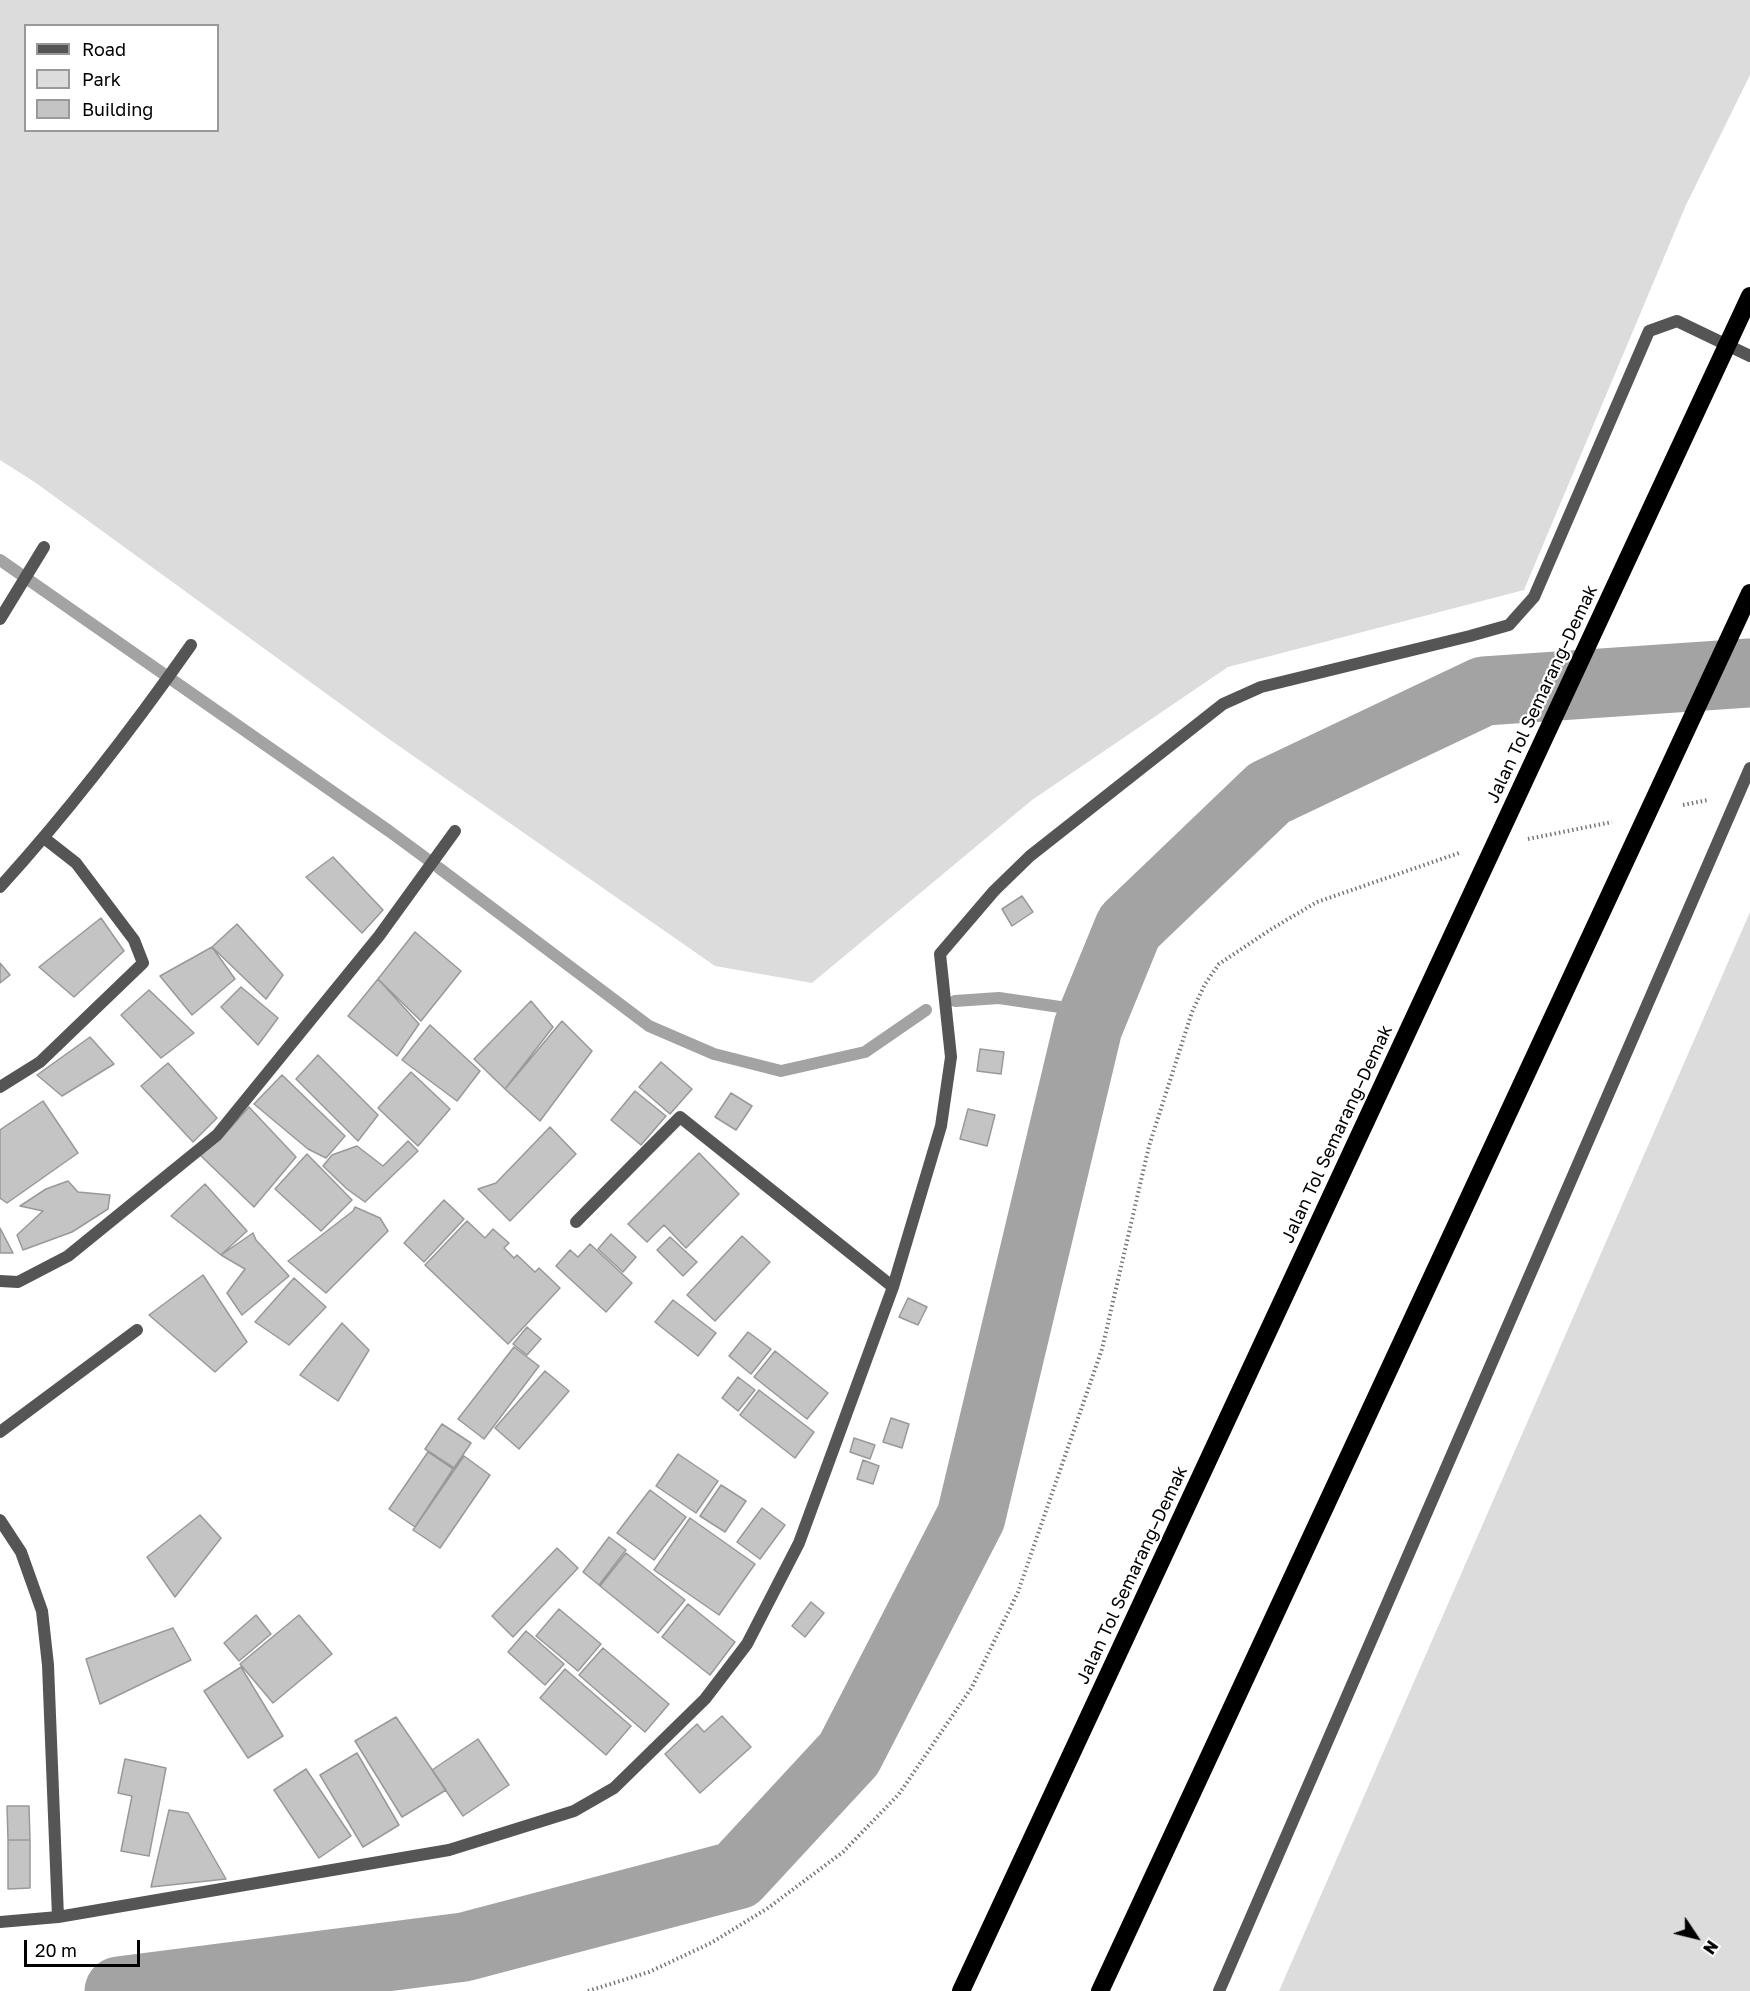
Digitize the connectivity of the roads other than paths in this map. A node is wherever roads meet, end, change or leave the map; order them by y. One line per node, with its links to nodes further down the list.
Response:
1 (1750, 296): 20 (highway, Jalan Tol Semarang–Demak)
2 (1750, 356): 14 (street)
3 (44, 547): 5 (street)
4 (1750, 593): 21 (highway)
5 (0, 619)
6 (191, 645): 9 (street)
7 (1750, 768): 22 (street)
8 (454, 831): 13 (street)
9 (44, 837): 10 (street); 11 (street)
10 (0, 887)
11 (0, 1087)
12 (576, 1222): 14 (street)
13 (0, 1281)
14 (893, 1287): 18 (street)
15 (137, 1330): 16 (street)
16 (0, 1432)
17 (0, 1520): 18 (street)
18 (58, 1917): 19 (street)
19 (0, 1922)
20 (961, 1991)
21 (1100, 1991)
22 (1219, 1991)

